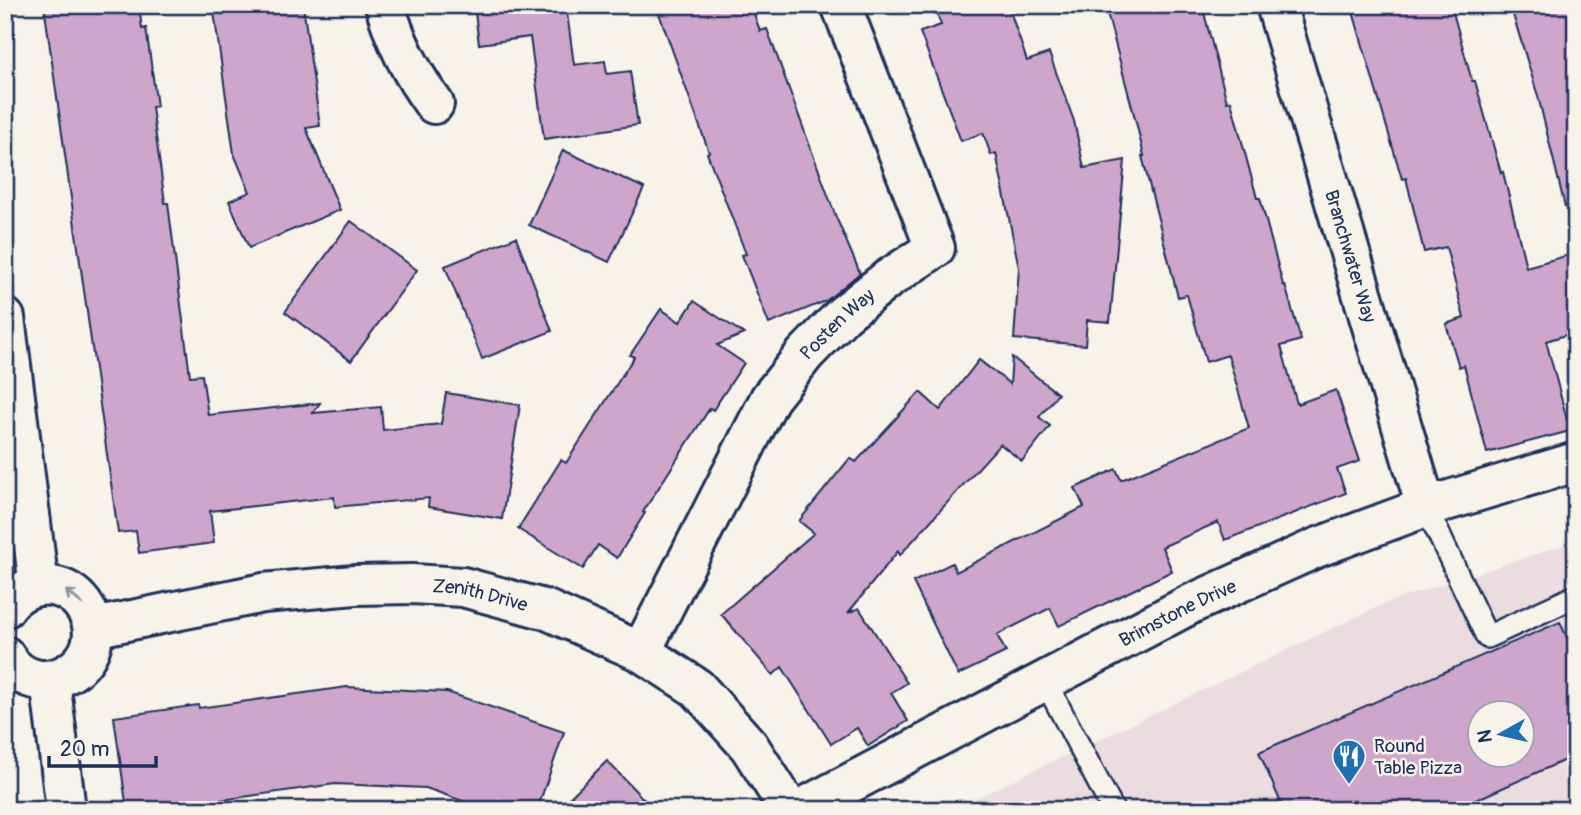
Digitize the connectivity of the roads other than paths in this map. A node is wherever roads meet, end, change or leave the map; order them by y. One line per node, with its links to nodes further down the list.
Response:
1 (385, 5): 4 (street)
2 (841, 5): 12 (street, Posten Way)
3 (1276, 5): 7 (street, Branchwater Way)
4 (434, 104)
5 (5, 318): 8 (street)
6 (1576, 462): 7 (street, Brimstone Drive)
7 (1426, 507): 9 (lane); 15 (street, Brimstone Drive)
8 (39, 586): 10 (street); 11 (street, one-way to 8)
9 (1576, 596)
10 (5, 608)
11 (93, 628): 12 (street, Zenith Drive); 14 (street)
12 (641, 652): 17 (street, Zenith Drive)
13 (5, 656): 14 (street)
14 (50, 680): 16 (street)
15 (1045, 681): 18 (street, Brimstone Drive); 19 (lane)
16 (66, 810)
17 (790, 810)
18 (799, 810)
19 (1113, 810)

